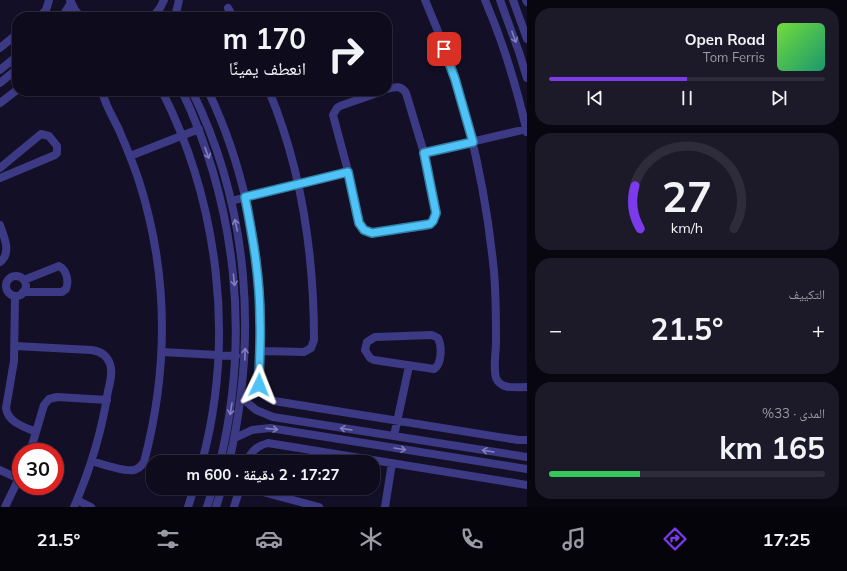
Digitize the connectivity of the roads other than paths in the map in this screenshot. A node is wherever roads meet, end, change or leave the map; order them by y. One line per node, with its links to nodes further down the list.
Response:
1 (49, 0): 11 (street)
2 (164, 0): 9 (street)
3 (179, 0): 16 (street)
4 (424, 0): 39 (street)
5 (485, 0): 37 (street)
6 (500, 0): 24 (street, one-way to 24)
7 (513, 0): 19 (street)
8 (70, 1): 12 (street); 13 (street)
9 (160, 8): 14 (street); 15 (street)
10 (228, 8): 17 (street)
11 (44, 12)
12 (64, 12)
13 (78, 12)
14 (157, 12)
15 (160, 12)
16 (176, 12)
17 (230, 12)
18 (12, 38): 20 (street)
19 (527, 38)
20 (0, 48)
21 (12, 60): 22 (street)
22 (0, 70)
23 (12, 73): 25 (street)
24 (527, 78)
25 (0, 83)
26 (392, 88): 40 (street)
27 (12, 94): 35 (street)
28 (104, 96): 41 (street)
29 (164, 96): 38 (street)
30 (184, 96): 36 (street)
31 (194, 96): 47 (street)
32 (210, 96): 46 (street)
33 (271, 96): 45 (street)
34 (368, 96): 43 (street)
35 (0, 103)
36 (199, 129): 38 (street); 58 (street, one-way to 58)
37 (527, 130): 39 (street)
38 (182, 136): 41 (street); 57 (street)
39 (473, 142): 40 (street); 60 (street)
40 (424, 153): 43 (street)
41 (130, 156): 56 (street)
42 (0, 168): 44 (street)
43 (348, 172): 45 (street)
44 (0, 178)
45 (298, 184): 46 (street); 55 (street)
46 (245, 197): 47 (street); 55 (street)
47 (231, 200): 61 (street, one-way to 47)
48 (0, 225): 49 (street)
49 (0, 262)
50 (24, 280): 51 (street); 52 (street); 52 (street)
51 (3, 288): 53 (street)
52 (23, 292): 53 (street)
53 (15, 296): 54 (street)
54 (15, 346): 62 (street); 64 (street)
55 (260, 351): 63 (street)
56 (162, 352): 57 (street); 76 (street)
57 (218, 355): 58 (street); 71 (street)
58 (236, 356): 72 (street, one-way to 72)
59 (409, 366): 59 (street); 63 (street)
60 (527, 387)
61 (242, 398): 66 (street, one-way to 61); 67 (street)
62 (107, 400): 64 (street); 76 (street)
63 (397, 421): 66 (street); 68 (street)
64 (36, 432): 69 (street)
65 (319, 436): 67 (street, one-way to 65); 70 (street); 78 (street, one-way to 78)
66 (394, 436): 75 (street, one-way to 66)
67 (235, 438): 73 (street)
68 (527, 440)
69 (33, 443)
70 (317, 451): 74 (street); 77 (street)
71 (204, 455)
72 (222, 455)
73 (231, 455)
74 (250, 455)
75 (527, 457)
76 (92, 461): 88 (street)
77 (392, 463): 81 (street); 97 (street)
78 (527, 469)
79 (0, 470): 80 (street)
80 (12, 474)
81 (527, 485)
82 (12, 493): 90 (street)
83 (192, 495): 92 (street)
84 (211, 495): 93 (street)
85 (220, 495): 94 (street)
86 (238, 495): 95 (street)
87 (267, 495): 89 (street)
88 (75, 504): 91 (street)
89 (291, 504): 96 (street)
90 (5, 507)
91 (91, 507)
92 (188, 507)
93 (207, 507)
94 (216, 507)
95 (234, 507)
96 (319, 507)
97 (385, 507)

